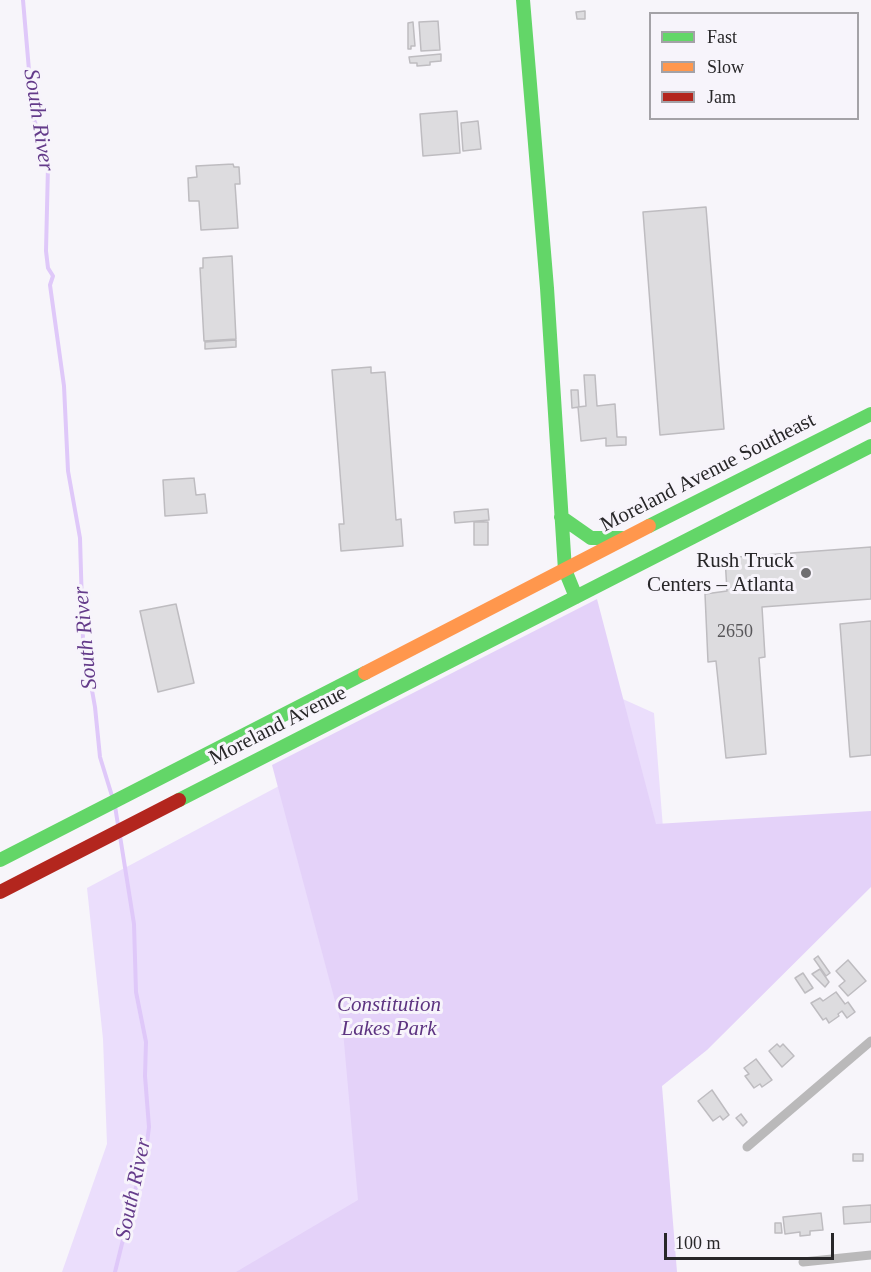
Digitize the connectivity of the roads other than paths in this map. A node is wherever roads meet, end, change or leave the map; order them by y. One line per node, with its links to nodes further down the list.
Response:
1 (523, 0): 4 (main road)
2 (871, 414): 5 (main road, Moreland Avenue Southeast)
3 (871, 446): 7 (main road)
4 (561, 517): 5 (main road); 6 (main road)
5 (627, 538): 6 (main road, Moreland Avenue Southeast)
6 (564, 570): 7 (main road); 8 (main road, Moreland Avenue)
7 (576, 597): 9 (main road, Moreland Avenue)
8 (0, 860)
9 (0, 892)
10 (871, 1041): 11 (street)
11 (747, 1147)
12 (871, 1255): 13 (street)
13 (803, 1262)

